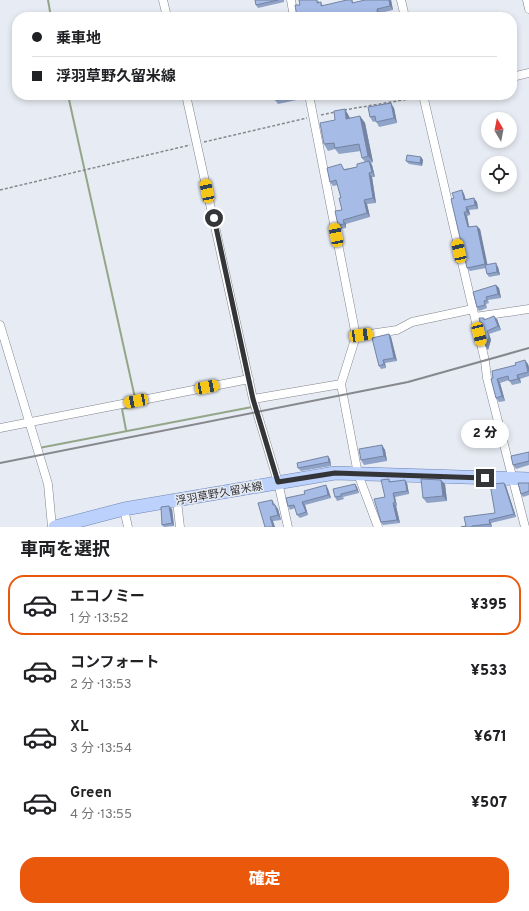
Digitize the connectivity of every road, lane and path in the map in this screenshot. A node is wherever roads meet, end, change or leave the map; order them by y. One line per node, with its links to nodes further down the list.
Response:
1 (163, 0): 6 (street)
2 (291, 0): 7 (street)
3 (401, 0): 8 (street)
4 (527, 0): 5 (street)
5 (529, 10)
6 (166, 12)
7 (293, 12)
8 (404, 12)
9 (529, 73): 10 (street)
10 (517, 76)
11 (187, 100): 16 (street)
12 (310, 100): 15 (street)
13 (403, 100): 15 (path)
14 (427, 100): 19 (street)
15 (313, 116): 16 (path); 21 (street)
16 (197, 144): 17 (path); 22 (street)
17 (0, 190)
18 (529, 309): 19 (street)
19 (474, 313): 21 (street); 28 (street)
20 (0, 325): 25 (street)
21 (356, 336): 23 (street)
22 (249, 379): 24 (street); 25 (street)
23 (341, 384): 24 (street); 27 (street)
24 (253, 399): 30 (street)
25 (30, 422): 26 (street); 33 (street)
26 (0, 428)
27 (358, 474): 28 (main road, 浮羽草野久留米線); 30 (main road, 浮羽草野久留米線); 37 (street)
28 (512, 478): 29 (main road, 浮羽草野久留米線); 38 (street)
29 (529, 478)
30 (278, 482): 31 (main road, 浮羽草野久留米線); 36 (street)
31 (177, 500): 32 (main road, 浮羽草野久留米線); 35 (street)
32 (124, 509): 33 (main road, 浮羽草野久留米線); 34 (street)
33 (53, 527)
34 (128, 527)
35 (180, 527)
36 (288, 527)
37 (378, 527)
38 (525, 527)

